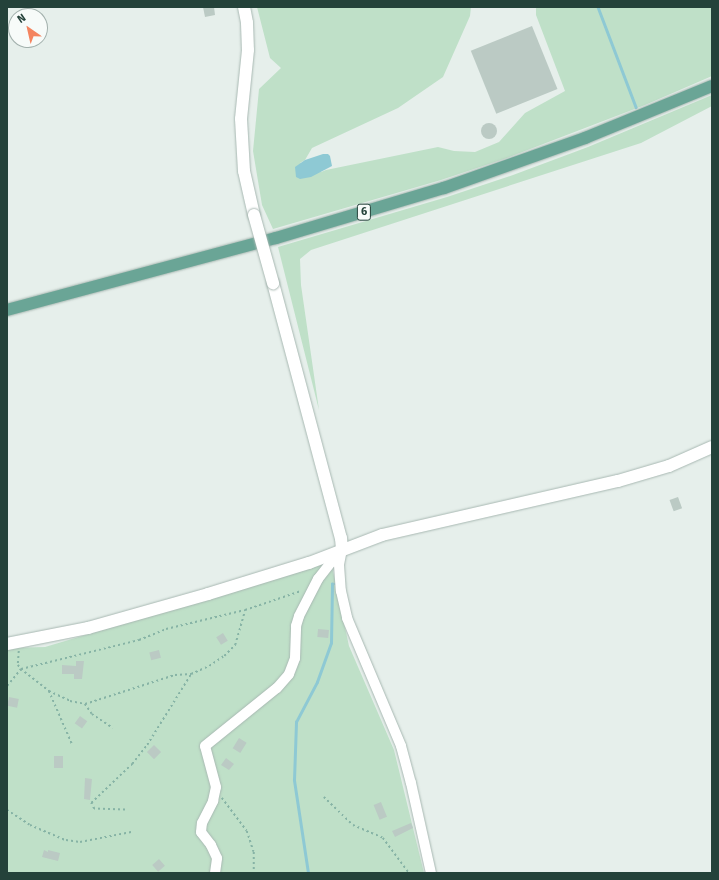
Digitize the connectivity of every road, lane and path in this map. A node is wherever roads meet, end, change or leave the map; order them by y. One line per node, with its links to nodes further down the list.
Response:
1 (244, 7): 5 (street, bridge)
2 (712, 86): 3 (main road, 6)
3 (7, 310)
4 (712, 447): 5 (street)
5 (342, 549): 6 (street); 8 (street); 25 (street)
6 (312, 588): 7 (path); 17 (street)
7 (245, 610): 10 (path); 11 (path)
8 (20, 643): 9 (street); 10 (path)
9 (7, 644)
10 (21, 669): 12 (path); 13 (path)
11 (191, 674): 14 (path); 20 (path)
12 (7, 686)
13 (49, 691): 14 (path); 16 (path)
14 (85, 704): 15 (path)
15 (113, 728)
16 (72, 744)
17 (215, 792): 22 (street); 23 (path)
18 (324, 797): 24 (path)
19 (7, 810): 21 (path)
20 (125, 810)
21 (131, 832)
22 (215, 873)
23 (254, 873)
24 (409, 873)
25 (431, 873)

